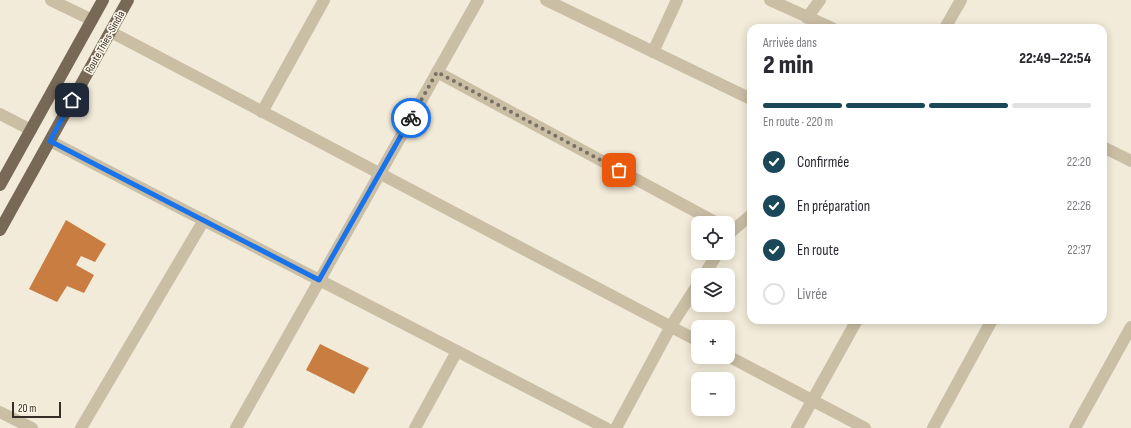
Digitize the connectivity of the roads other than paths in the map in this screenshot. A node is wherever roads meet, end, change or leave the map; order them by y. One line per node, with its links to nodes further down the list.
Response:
1 (51, 0): 12 (street)
2 (103, 0): 12 (main road, Route Thies-Sindia)
3 (128, 0): 15 (main road, Route Thies-Sindia)
4 (324, 0): 19 (street)
5 (478, 0): 17 (street)
6 (546, 0): 16 (street)
7 (677, 0): 16 (street)
8 (770, 0): 11 (street)
9 (820, 0): 11 (street)
10 (961, 0): 14 (street)
11 (807, 18): 13 (street)
12 (92, 20): 21 (main road, Route Thies-Sindia)
13 (822, 24)
14 (946, 24)
15 (110, 32): 19 (street); 22 (main road, Route Thies-Sindia)
16 (653, 52): 18 (street)
17 (437, 72): 25 (street); 27 (street)
18 (747, 97)
19 (262, 112): 25 (street)
20 (0, 114): 21 (street)
21 (31, 130): 26 (main road, Route Thies-Sindia)
22 (50, 141): 29 (street); 31 (main road, Route Thies-Sindia)
23 (1107, 149): 24 (street)
24 (1131, 161)
25 (380, 173): 32 (street); 36 (street)
26 (0, 185)
27 (704, 216)
28 (747, 218): 30 (street)
29 (204, 220): 32 (street); 44 (street)
30 (735, 227)
31 (0, 230)
32 (319, 280): 39 (street); 45 (street)
33 (691, 295): 36 (street)
34 (855, 324): 41 (street)
35 (990, 324): 51 (street)
36 (671, 326): 38 (street); 48 (street)
37 (1131, 327): 52 (street)
38 (691, 336)
39 (457, 351): 46 (street); 47 (street)
40 (735, 360): 41 (street)
41 (813, 401): 49 (street); 50 (street)
42 (0, 412): 43 (street)
43 (32, 428)
44 (81, 428)
45 (236, 428)
46 (415, 428)
47 (606, 428)
48 (616, 428)
49 (797, 428)
50 (865, 428)
51 (933, 428)
52 (1075, 428)

